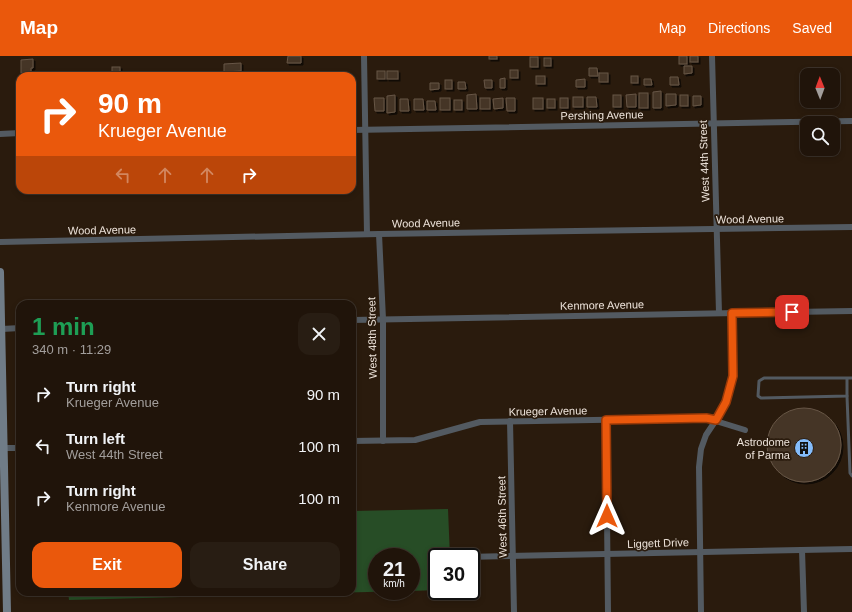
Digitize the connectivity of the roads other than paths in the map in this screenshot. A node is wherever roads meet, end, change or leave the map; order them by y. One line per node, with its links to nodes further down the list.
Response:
1 (364, 56): 6 (street)
2 (712, 56): 4 (street, West 44th Street)
3 (852, 121): 4 (street, Pershing Avenue)
4 (713, 124): 6 (street, Pershing Avenue); 10 (street, West 44th Street)
5 (356, 130): 6 (street, Pershing Avenue)
6 (365, 130): 11 (street)
7 (16, 133): 8 (street)
8 (0, 134)
9 (852, 228): 10 (street, Wood Avenue)
10 (717, 229): 12 (street, Wood Avenue); 17 (street, West 44th Street)
11 (367, 234): 12 (street, Wood Avenue); 13 (street, Wood Avenue)
12 (379, 234): 19 (street, West 48th Street)
13 (0, 242)
14 (0, 272): 15 (street)
15 (1, 302): 22 (street)
16 (852, 311): 18 (street, Kenmore Avenue)
17 (719, 313): 18 (street, Kenmore Avenue); 19 (street, Kenmore Avenue)
18 (732, 313): 28 (street)
19 (383, 319): 20 (street, Kenmore Avenue); 32 (street, West 48th Street)
20 (356, 320)
21 (16, 328): 22 (street)
22 (2, 329): 26 (street)
23 (847, 378): 24 (lane); 25 (lane); 25 (lane)
24 (852, 378)
25 (848, 396): 35 (lane)
26 (1, 397): 33 (street)
27 (606, 420): 28 (street, Krueger Avenue); 29 (street, Krueger Avenue); 40 (street)
28 (716, 420): 30 (street, Krueger Avenue); 39 (street)
29 (510, 421): 32 (street, Krueger Avenue); 41 (street, West 46th Street)
30 (745, 430)
31 (356, 441): 32 (street, Krueger Avenue)
32 (383, 441)
33 (4, 448): 34 (street); 36 (street)
34 (16, 448)
35 (852, 476)
36 (3, 494): 43 (street)
37 (852, 549): 38 (street, Liggett Drive)
38 (802, 550): 39 (street, Liggett Drive); 48 (street)
39 (701, 552): 40 (street, Liggett Drive); 47 (street)
40 (607, 554): 41 (street, Liggett Drive); 46 (street)
41 (513, 556): 42 (street, Liggett Drive); 45 (street, West 46th Street)
42 (480, 557)
43 (3, 588): 44 (street)
44 (7, 612)
45 (514, 612)
46 (608, 612)
47 (701, 612)
48 (804, 612)

